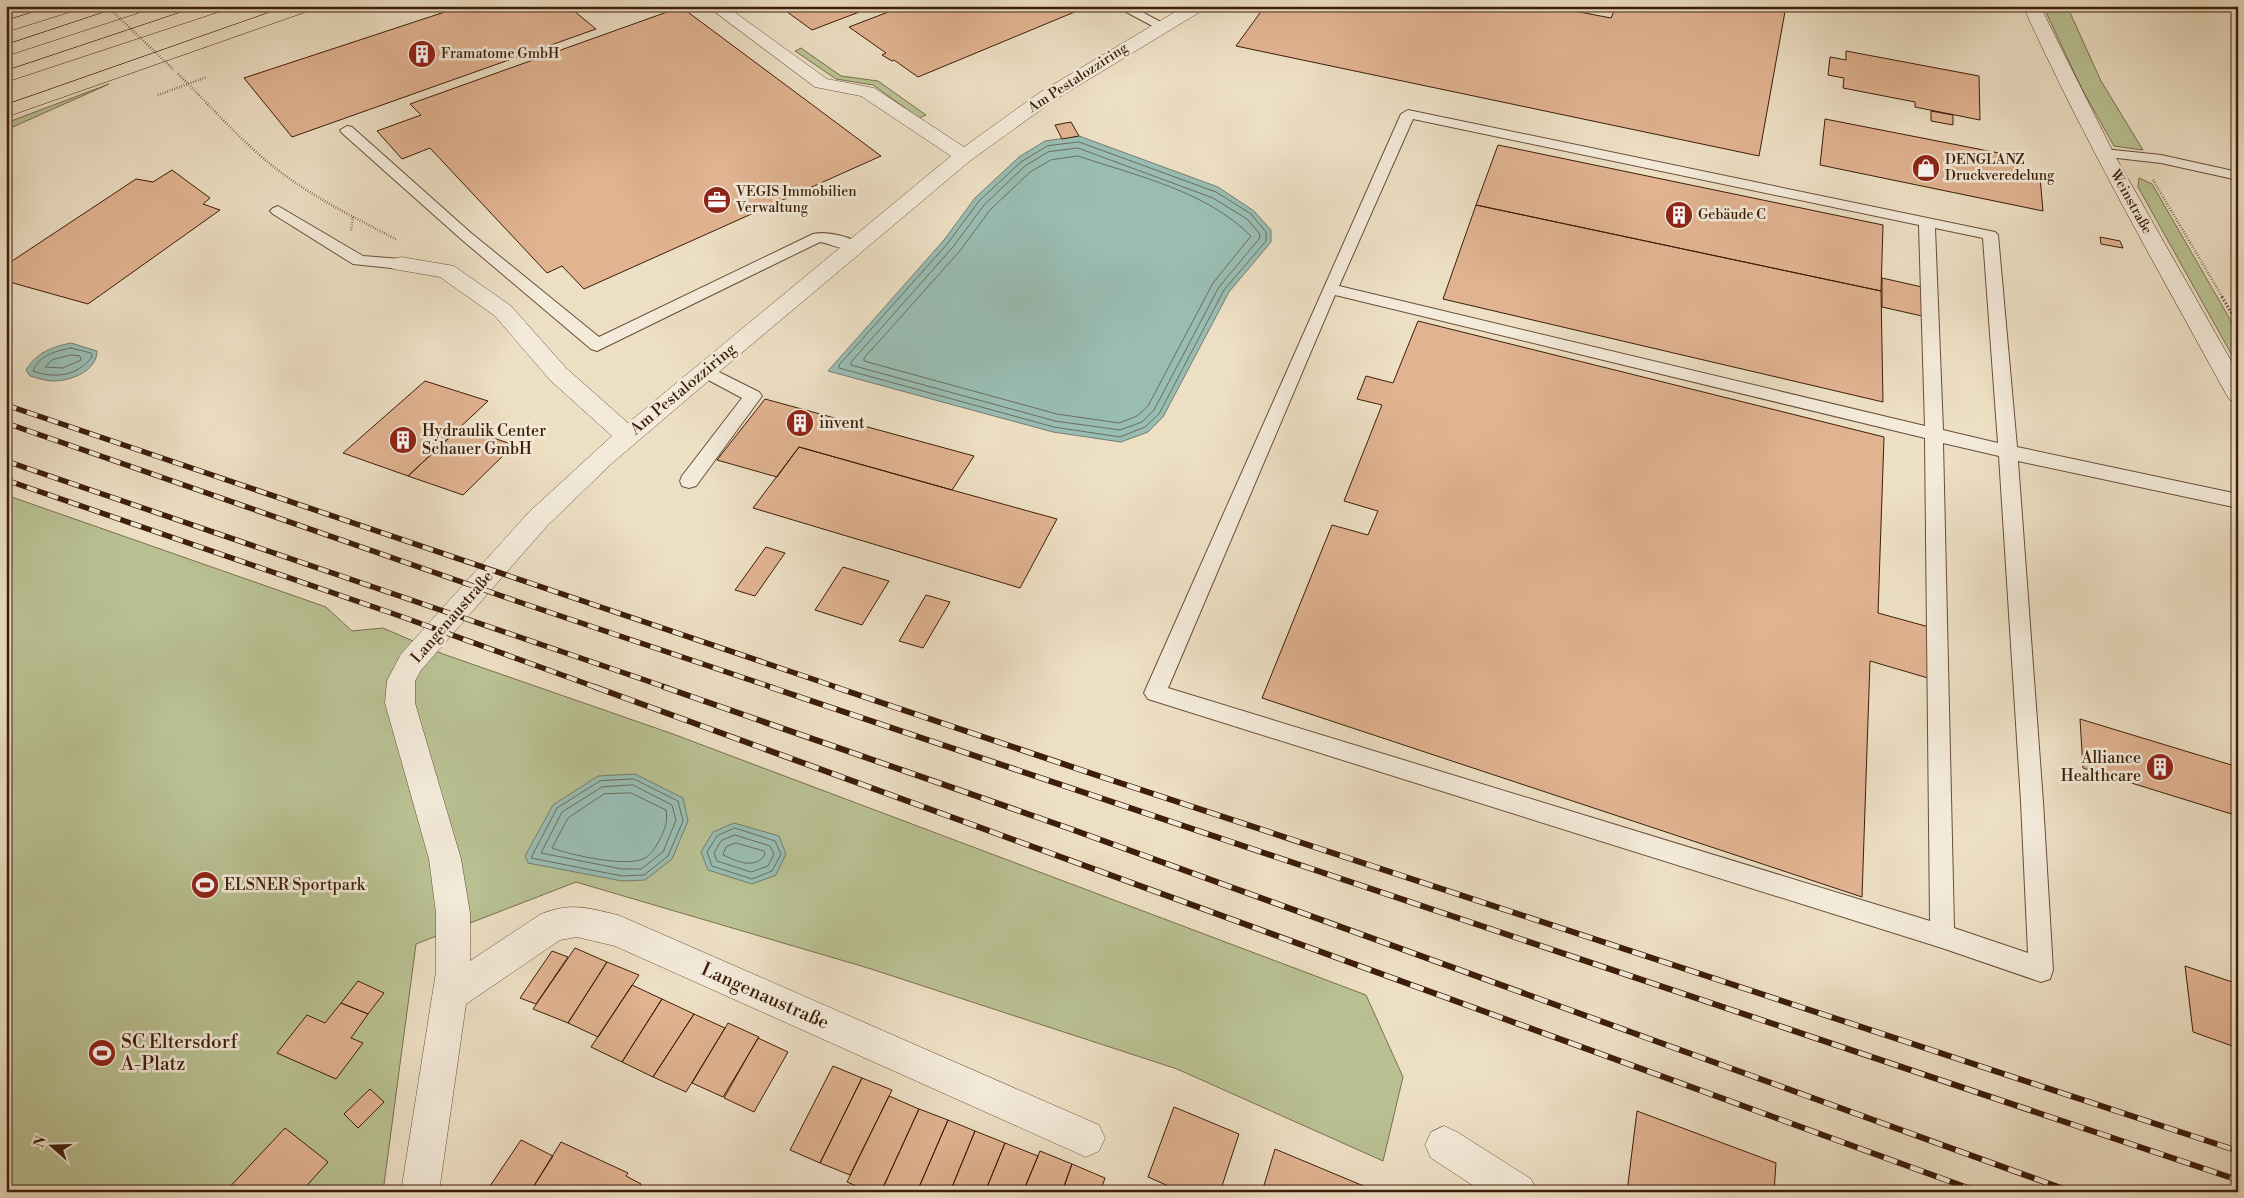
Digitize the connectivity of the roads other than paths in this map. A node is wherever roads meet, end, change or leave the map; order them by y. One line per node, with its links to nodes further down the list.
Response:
1 (70, 6): 11 (highway)
2 (141, 6): 12 (highway)
3 (218, 6): 13 (highway)
4 (263, 6): 14 (highway)
5 (305, 6): 15 (highway)
6 (715, 6): 18 (street)
7 (1121, 6): 10 (lane)
8 (1197, 6): 10 (street, Am Pestalozziring)
9 (2031, 6): 17 (street, Weinstraße)
10 (1162, 26): 18 (street, Am Pestalozziring)
11 (6, 27)
12 (6, 51)
13 (6, 77)
14 (6, 96)
15 (6, 111)
16 (347, 130): 22 (lane)
17 (2104, 153): 19 (lane); 26 (street, Weinstraße)
18 (964, 156): 22 (street, Am Pestalozziring)
19 (2238, 176)
20 (278, 211): 23 (lane)
21 (1927, 222): 24 (lane); 27 (lane); 29 (lane)
22 (854, 247): 25 (street, Am Pestalozziring)
23 (401, 264): 28 (street, Am Pestalozziring)
24 (1330, 289): 27 (lane); 32 (lane)
25 (704, 371): 28 (street, Am Pestalozziring); 30 (lane)
26 (2238, 394)
27 (1934, 434): 29 (lane); 32 (lane)
28 (628, 437): 33 (street, Langenaustraße)
29 (2008, 452): 31 (lane); 32 (lane)
30 (689, 481)
31 (2238, 501)
32 (1942, 936)
33 (450, 994): 34 (street, Langenaustraße); 36 (street, Langenaustraße)
34 (1086, 1138)
35 (1444, 1145): 37 (street)
36 (420, 1192)
37 (1518, 1192)

